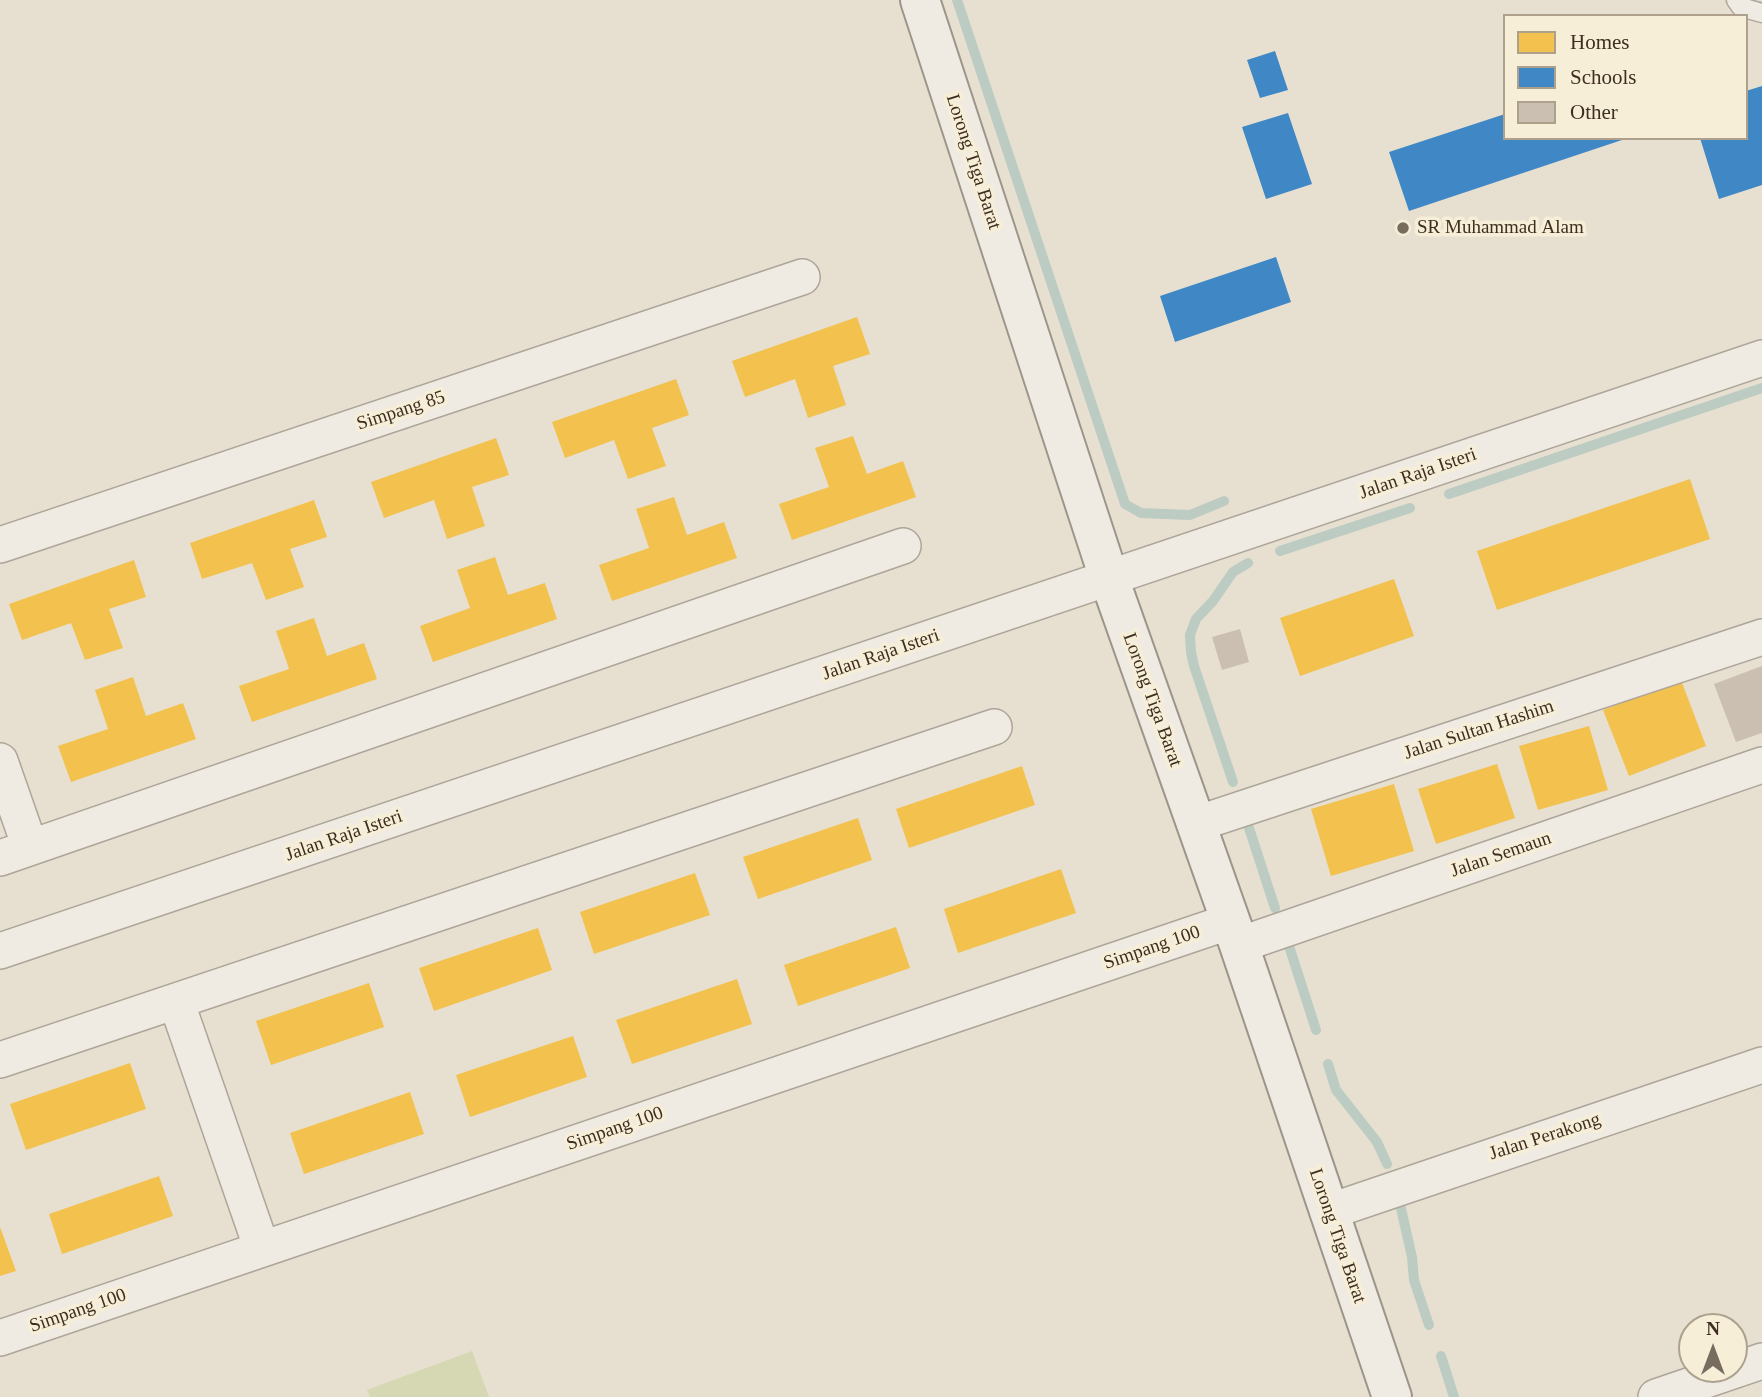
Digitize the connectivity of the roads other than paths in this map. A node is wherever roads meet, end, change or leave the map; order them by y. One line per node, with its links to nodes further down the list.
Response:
1 (920, 0): 8 (main road, Lorong Tiga Barat)
2 (1735, 0): 3 (lane)
3 (1762, 13)
4 (802, 277): 6 (street, Simpang 85)
5 (1762, 358): 8 (street, Jalan Raja Isteri)
6 (0, 545)
7 (903, 546): 14 (street)
8 (1109, 578): 13 (main road, Lorong Tiga Barat); 16 (street, Jalan Raja Isteri)
9 (1762, 637): 13 (street, Jalan Sultan Hashim)
10 (994, 727): 17 (street)
11 (0, 761): 14 (street)
12 (1762, 765): 15 (street, Jalan Semaun)
13 (1196, 824): 15 (main road, Lorong Tiga Barat)
14 (15, 852)
15 (1235, 933): 20 (main road, Lorong Tiga Barat); 21 (street, Simpang 100)
16 (0, 951)
17 (176, 1001): 18 (street); 21 (street)
18 (0, 1060)
19 (1762, 1065): 20 (street, Jalan Perakong)
20 (1328, 1212): 24 (main road, Lorong Tiga Barat)
21 (261, 1249): 22 (street, Simpang 100)
22 (0, 1338)
23 (1762, 1361): 25 (street)
24 (1392, 1397)
25 (1656, 1397)

